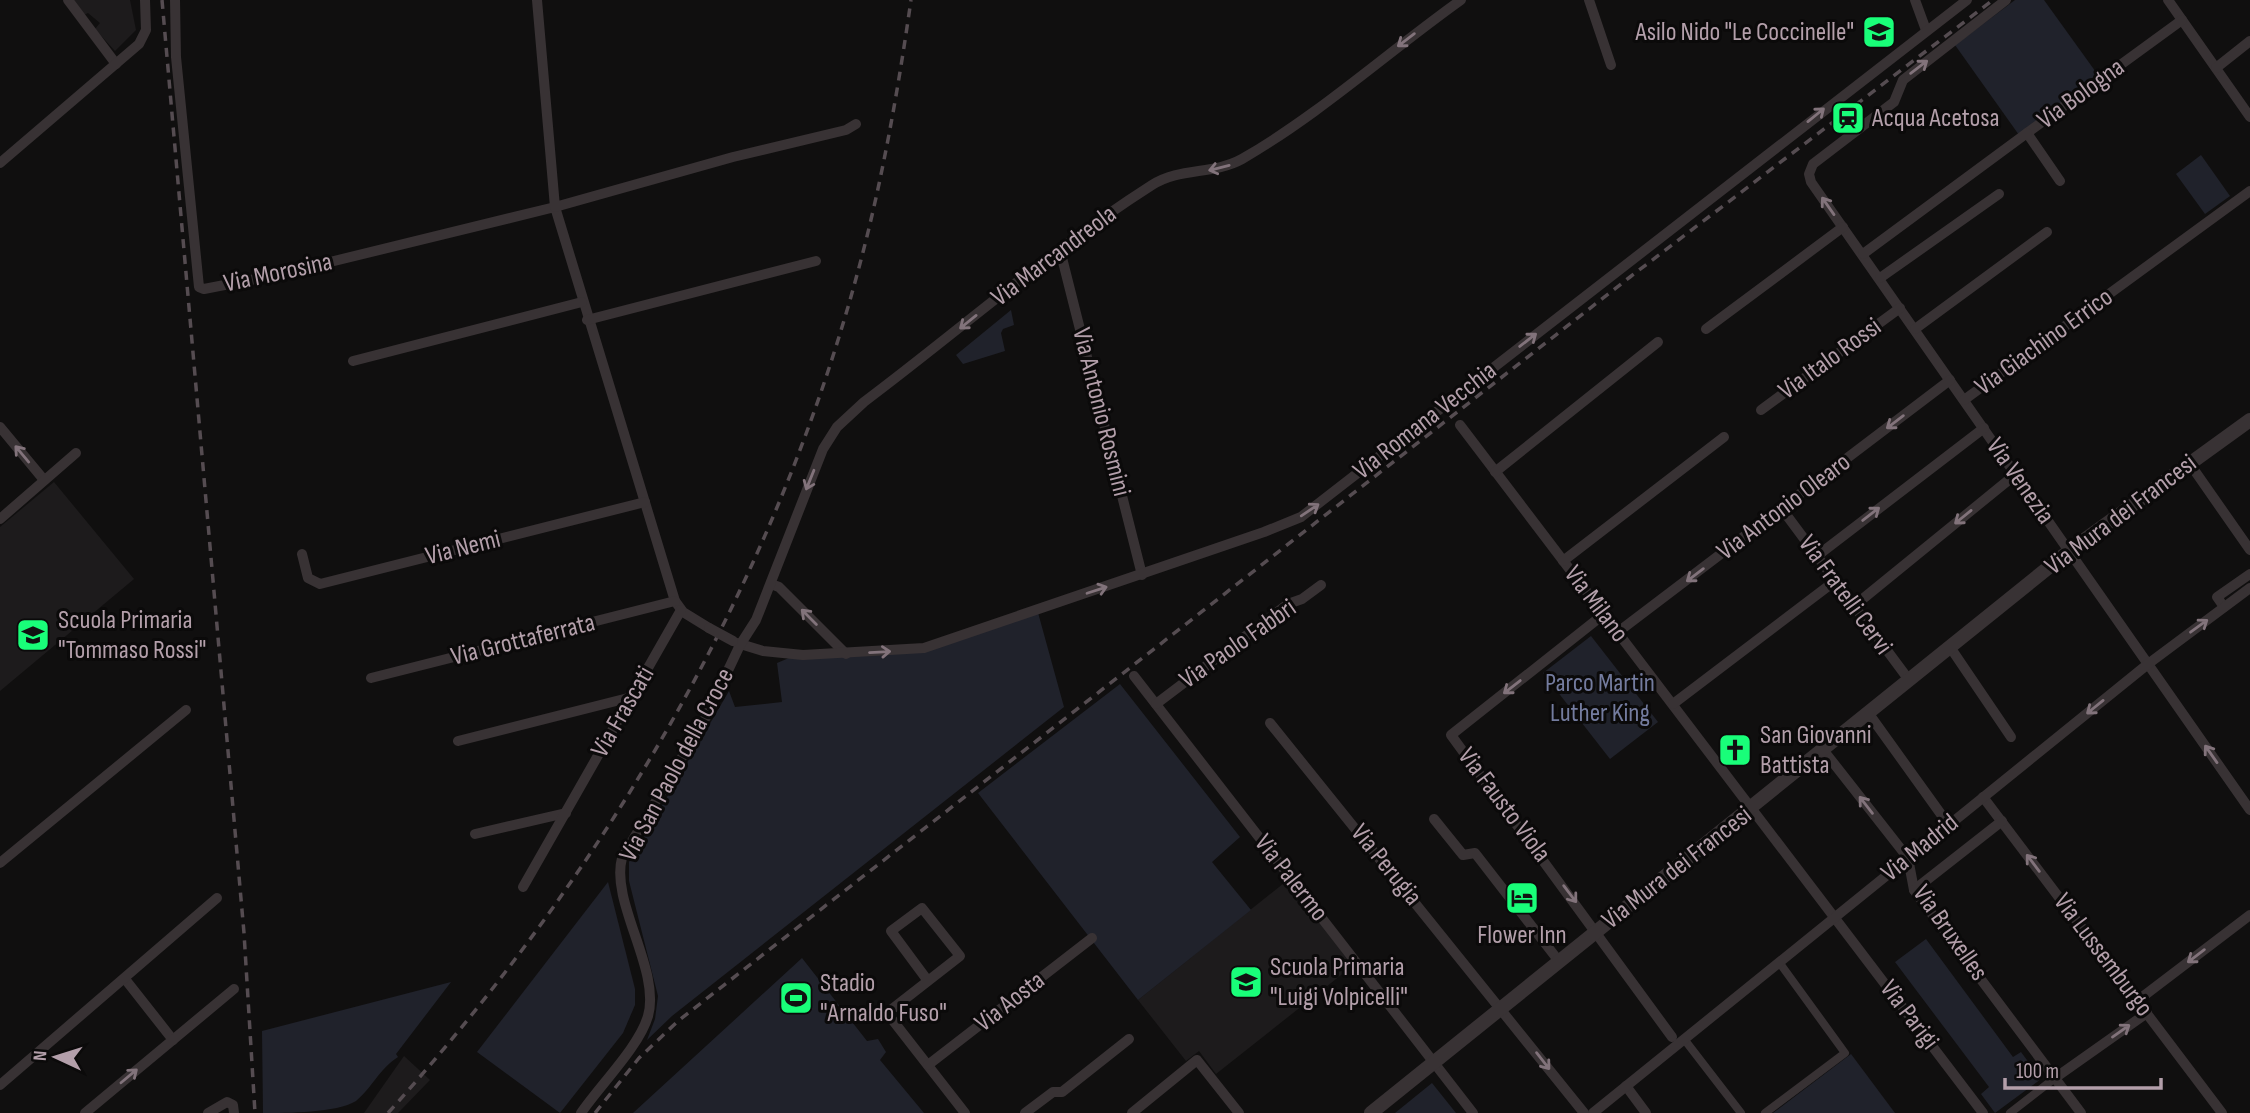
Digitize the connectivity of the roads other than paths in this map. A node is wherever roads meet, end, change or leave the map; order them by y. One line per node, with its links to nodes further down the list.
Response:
1 (68, 0): 14 (street)
2 (145, 0): 14 (street)
3 (175, 0): 24 (street, Via Morosina)
4 (537, 0): 24 (street)
5 (1461, 0): 27 (street, Via Marcandreola, one-way to 27)
6 (1589, 0): 15 (street)
7 (1914, 0): 12 (street)
8 (1968, 0): 12 (street, Via Romana Vecchia)
9 (2006, 0): 25 (street, Via Venezia, one-way to 9)
10 (2168, 0): 11 (street)
11 (2182, 20): 16 (street); 19 (street, Via Bologna)
12 (1926, 30): 60 (street, Via Romana Vecchia, one-way to 12)
13 (2250, 41): 16 (street)
14 (116, 64): 20 (street)
15 (1611, 65)
16 (2216, 68): 17 (street)
17 (2250, 117)
18 (856, 124): 24 (street, Via Morosina)
19 (2027, 134): 21 (street, Via Bologna); 28 (street)
20 (0, 163)
21 (2060, 181)
22 (2250, 191): 39 (street, Via Giachino Errico)
23 (1999, 194): 30 (street)
24 (555, 207): 31 (street)
25 (1843, 227): 28 (street, Via Venezia); 34 (street)
26 (2047, 232): 35 (street)
27 (1060, 250): 60 (street, Via Antonio Rosmini); 62 (street, Via Marcandreola, one-way to 62)
28 (1863, 254): 30 (street, Via Venezia)
29 (816, 261): 33 (street)
30 (1880, 278): 32 (street, Via Venezia)
31 (582, 302): 33 (street); 37 (street)
32 (1900, 308): 35 (street, Via Venezia); 40 (street, Via Italo Rossi)
33 (587, 320): 51 (street)
34 (1706, 329)
35 (1915, 329): 38 (street, Via Venezia)
36 (1658, 341): 48 (street)
37 (353, 361)
38 (1950, 380): 39 (street, Via Venezia); 52 (street, Via Antonio Olearo, one-way to 52)
39 (1964, 400): 44 (street, Via Venezia)
40 (1761, 410)
41 (2250, 420): 47 (street, Via Mura dei Francesi)
42 (1460, 425): 48 (street, Via Milano)
43 (0, 427): 50 (street, one-way to 43)
44 (1984, 428): 49 (street, Via Venezia); 57 (street, one-way to 44)
45 (1724, 437): 58 (street)
46 (76, 453): 50 (street)
47 (2190, 464): 54 (street); 55 (street, Via Mura dei Francesi)
48 (1495, 472): 58 (street, Via Milano)
49 (2016, 474): 55 (street, Via Venezia); 66 (street, one-way to 66)
50 (44, 480): 53 (street)
51 (645, 502): 56 (street, Via Nemi); 65 (street)
52 (1782, 509): 57 (street, Via Fratelli Cervi); 70 (street, Via Antonio Olearo, one-way to 70)
53 (0, 519)
54 (2250, 550)
55 (2069, 551): 72 (street, Via Mura dei Francesi); 75 (street, Via Venezia)
56 (302, 554)
57 (1817, 556): 61 (street, Via Fratelli Cervi)
58 (1563, 561): 68 (street, Via Milano)
59 (2250, 574): 67 (street)
60 (1142, 575): 74 (street, Via Romana Vecchia, one-way to 60)
61 (1835, 580): 66 (street, Via Fratelli Cervi); 81 (street)
62 (771, 584): 69 (street, Via Marcandreola); 74 (street, one-way to 62)
63 (1321, 585): 80 (street, Via Paolo Fabbri)
64 (2250, 588): 67 (street, Via Madrid)
65 (678, 606): 71 (street, bridge); 77 (street, Via Grottaferrata); 79 (street, Via Frascati)
66 (1854, 606): 78 (street, Via Fratelli Cervi)
67 (2224, 607): 75 (street, Via Madrid, one-way to 67)
68 (1604, 614): 70 (street, Via Milano); 103 (street, Via Fausto Viola, one-way to 103)
69 (756, 620): 71 (street, Via Marcandreola); 73 (street)
70 (1618, 632): 81 (street, Via Milano)
71 (736, 643): 73 (street, Via Romana Vecchia); 126 (street, Via San Paolo della Croce)
72 (1950, 647): 78 (street, Via Mura dei Francesi); 85 (street)
73 (763, 651): 74 (street, Via Romana Vecchia)
74 (846, 654)
75 (2148, 664): 88 (street, Via Madrid, one-way to 88); 90 (street, Via Venezia, one-way to 75)
76 (1134, 676): 80 (street, Via Palermo)
77 (371, 678)
78 (1909, 680): 83 (street, Via Mura dei Francesi)
79 (632, 697): 86 (street); 91 (street, Via Frascati)
80 (1156, 704): 117 (street, Via Palermo)
81 (1673, 704): 89 (street, Via Milano)
82 (186, 710): 97 (street)
83 (1869, 714): 87 (street, Via Mura dei Francesi); 92 (street)
84 (1270, 723): 111 (street, Via Perugia)
85 (2011, 737)
86 (458, 741)
87 (1824, 751): 89 (street, Via Mura dei Francesi); 96 (street, Via Bruxelles, one-way to 87)
88 (1983, 797): 94 (street, Via Lussemburgo); 96 (street, Via Madrid)
89 (1752, 808): 102 (street, Via Milano); 103 (street, Via Mura dei Francesi)
90 (2250, 810)
91 (566, 813): 95 (street); 98 (street, Via Frascati)
92 (1943, 817)
93 (1434, 819): 105 (street)
94 (2002, 821): 99 (street, Via Madrid); 110 (street, Via Lussemburgo, one-way to 94)
95 (475, 834)
96 (1908, 858): 99 (street, Via Bruxelles); 102 (street, Via Madrid)
97 (0, 863)
98 (523, 887)
99 (1914, 890): 119 (street, Via Bruxelles)
100 (217, 898): 107 (street)
101 (2250, 915): 110 (street, one-way to 110)
102 (1835, 916): 106 (street, Via Madrid); 137 (street, Via Parigi)
103 (1594, 933): 105 (street, Via Mura dei Francesi); 113 (street)
104 (1092, 938): 118 (street, Via Aosta)
105 (1558, 960): 111 (street, Via Mura dei Francesi)
106 (1779, 962): 115 (street, Via Madrid); 136 (street)
107 (125, 979): 116 (street); 120 (street)
108 (928, 981): 108 (street); 118 (street)
109 (234, 989): 116 (street)
110 (2137, 1001): 112 (street, Via Lussemburgo)
111 (1502, 1009): 117 (street, Via Mura dei Francesi); 132 (street, one-way to 132)
112 (2147, 1013): 119 (street, one-way to 112); 140 (street, Via Lussemburgo)
113 (1672, 1037)
114 (1129, 1038): 127 (street)
115 (1684, 1039): 121 (street, Via Madrid); 135 (street)
116 (173, 1040): 124 (street, one-way to 116)
117 (1434, 1062): 130 (street, Via Mura dei Francesi); 131 (street, Via Palermo)
118 (928, 1065): 123 (street)
119 (2055, 1078): 138 (street); 139 (street, Via Bruxelles)
120 (0, 1084)
121 (1626, 1086): 133 (street, Via Madrid); 134 (street)
122 (232, 1108): 125 (street)
123 (963, 1112)
124 (85, 1113)
125 (208, 1113)
126 (580, 1113)
127 (1026, 1113)
128 (1132, 1113): 129 (street)
129 (1238, 1113)
130 (1371, 1113)
131 (1473, 1113)
132 (1584, 1113)
133 (1594, 1113)
134 (1646, 1113)
135 (1741, 1113)
136 (1765, 1113)
137 (1983, 1113)
138 (2010, 1113)
139 (2081, 1113)
140 (2220, 1113)

